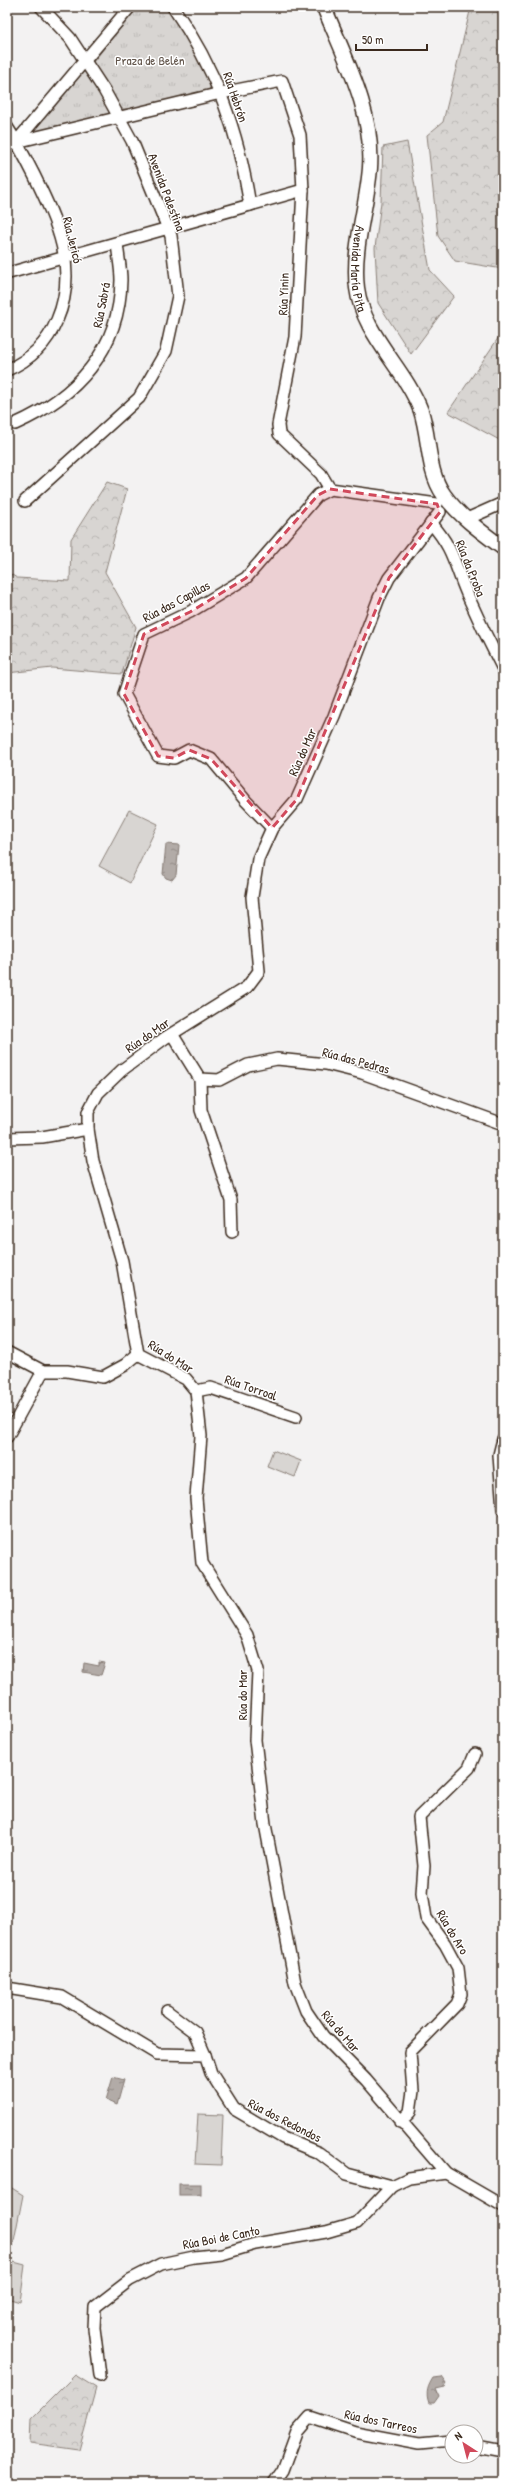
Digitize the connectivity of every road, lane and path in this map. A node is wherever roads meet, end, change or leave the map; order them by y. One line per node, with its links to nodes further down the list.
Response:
1 (41, 7): 5 (street, Avenida Palestina)
2 (130, 7): 5 (street)
3 (173, 7): 6 (street, Rúa Hebrón)
4 (324, 7): 21 (main road, Avenida María Pita)
5 (86, 62): 7 (street, Avenida Palestina); 9 (street)
6 (221, 93): 7 (street); 10 (street, Rúa Yinin); 11 (street, Rúa Hebrón)
7 (119, 118): 9 (street); 12 (street, Avenida Palestina)
8 (7, 127): 9 (street, Rúa Jericó)
9 (11, 145): 14 (street, Rúa Jericó)
10 (303, 190): 11 (street); 18 (street, Rúa Yinin)
11 (250, 205): 12 (street)
12 (167, 228): 13 (street); 19 (street, Avenida Palestina)
13 (117, 243): 14 (street); 17 (street, Rúa Sabrá)
14 (65, 256): 15 (street); 16 (street, Rúa Jericó)
15 (9, 273)
16 (7, 370)
17 (15, 424)
18 (330, 489): 21 (street); 26 (street, Rúa das Capillas)
19 (25, 501)
20 (503, 503): 22 (street)
21 (440, 504): 22 (main road, Avenida María Pita); 23 (street, Rúa do Mar)
22 (467, 519): 24 (main road, Avenida María Pita)
23 (431, 523): 25 (street, Rúa da Proba); 26 (street, Rúa do Mar)
24 (503, 548)
25 (503, 668)
26 (272, 828): 27 (street, Rúa do Mar)
27 (172, 1034): 28 (street); 30 (street, Rúa do Mar)
28 (200, 1079): 29 (street, Rúa das Pedras); 32 (street)
29 (503, 1124)
30 (88, 1129): 31 (street); 34 (street, Rúa do Mar)
31 (7, 1138)
32 (232, 1232)
33 (7, 1352): 35 (street)
34 (138, 1354): 35 (street); 36 (street, Rúa do Mar)
35 (43, 1370): 38 (street)
36 (196, 1391): 37 (street, Rúa Torroal); 45 (street, Rúa do Mar)
37 (296, 1417)
38 (7, 1437)
39 (503, 1439): 40 (street)
40 (503, 1510)
41 (475, 1754): 45 (street, Rúa do Aro)
42 (7, 1988): 44 (street)
43 (167, 2011): 44 (street, Rúa dos Redondos)
44 (205, 2055): 47 (street, Rúa dos Redondos)
45 (400, 2122): 46 (street, Rúa do Mar)
46 (446, 2172): 47 (street); 48 (street, Rúa do Mar)
47 (392, 2186): 49 (street, Rúa Boi de Canto)
48 (503, 2206)
49 (100, 2375)
50 (444, 2442): 53 (street, Rúa dos Tarreos)
51 (484, 2447): 52 (street)
52 (503, 2451)
53 (274, 2483)

